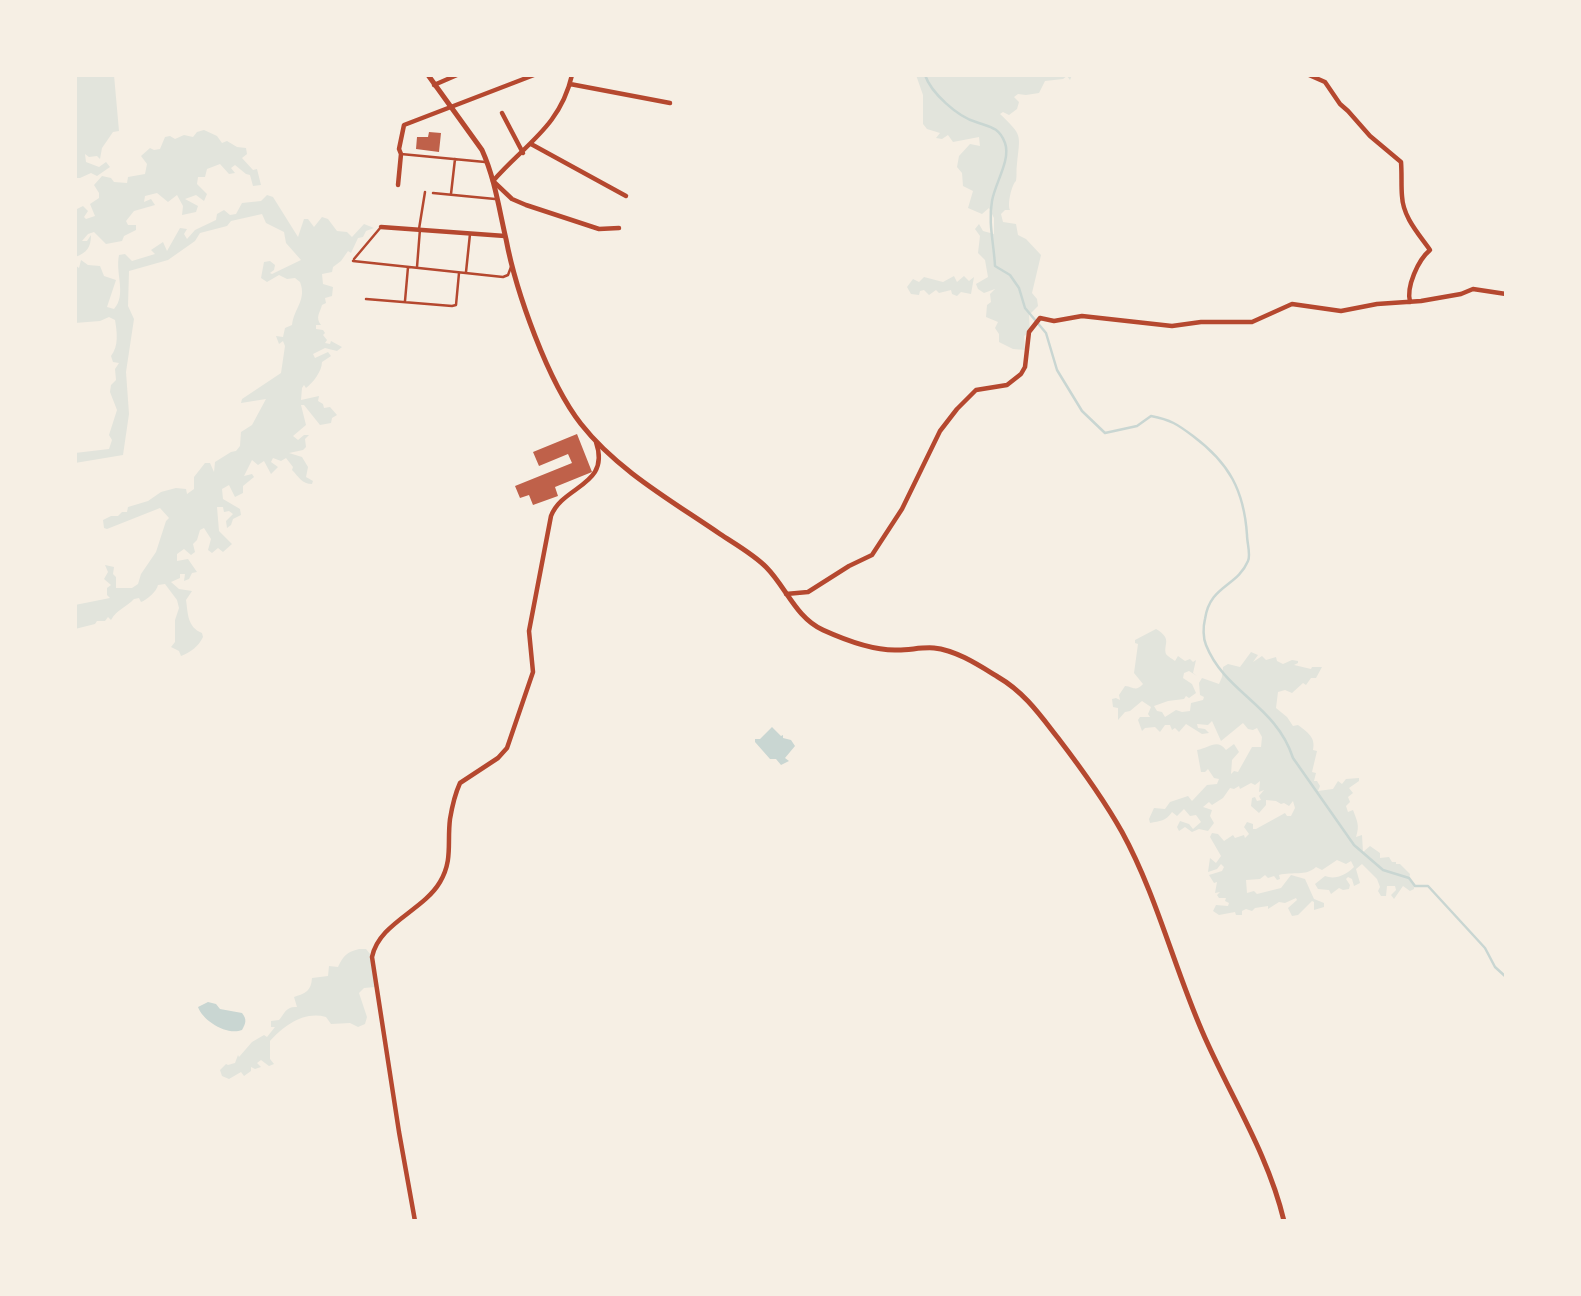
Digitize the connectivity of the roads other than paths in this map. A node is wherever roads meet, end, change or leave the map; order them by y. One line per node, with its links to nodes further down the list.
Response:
1 (428, 75): 7 (street)
2 (457, 75): 7 (street)
3 (534, 75): 9 (street)
4 (572, 75): 6 (street)
5 (1309, 75): 36 (street)
6 (570, 84): 8 (street); 11 (street)
7 (434, 85): 9 (street)
8 (670, 103)
9 (450, 106): 13 (street); 15 (street)
10 (502, 113): 12 (street)
11 (531, 144): 12 (street); 21 (street)
12 (523, 153): 16 (street)
13 (401, 154): 14 (lane); 17 (street)
14 (455, 159): 15 (lane); 20 (lane)
15 (488, 163): 16 (street)
16 (494, 181): 22 (street); 24 (street)
17 (398, 185)
18 (425, 192): 25 (lane)
19 (433, 192): 20 (lane)
20 (452, 194): 22 (lane)
21 (626, 196)
22 (499, 200): 27 (street)
23 (381, 227): 25 (street); 29 (lane)
24 (619, 228)
25 (419, 229): 26 (street); 30 (lane)
26 (470, 234): 27 (street); 32 (lane)
27 (505, 236): 28 (street)
28 (512, 264): 32 (lane); 37 (street)
29 (408, 267): 30 (lane); 35 (lane)
30 (417, 268): 31 (lane)
31 (459, 272): 32 (lane); 35 (lane)
32 (466, 272)
33 (1506, 294): 36 (street)
34 (366, 299): 35 (lane)
35 (405, 302)
36 (1410, 302): 38 (street)
37 (596, 442): 38 (street); 39 (street)
38 (786, 594): 40 (street)
39 (415, 1221)
40 (1284, 1221)

